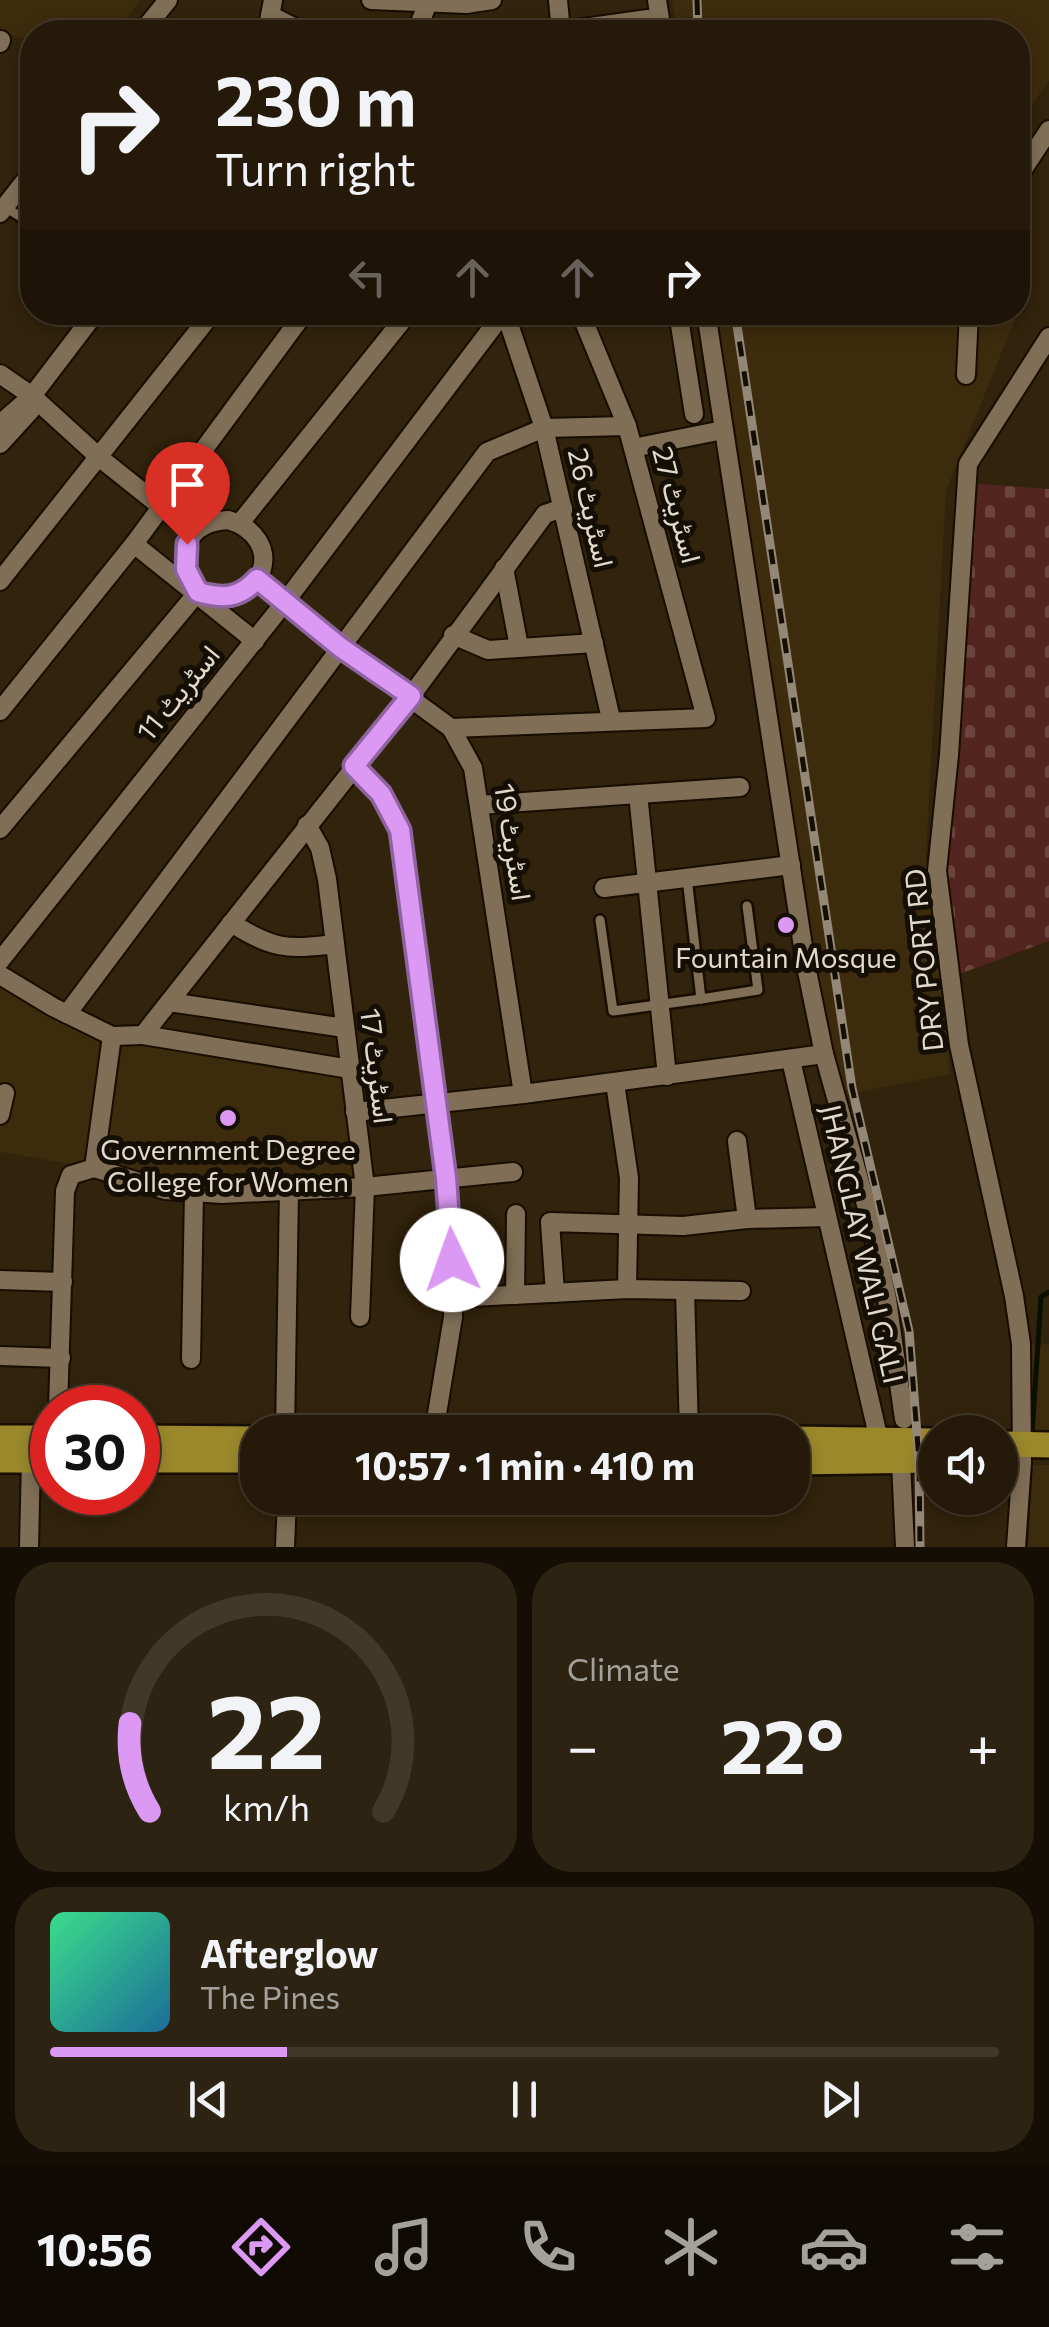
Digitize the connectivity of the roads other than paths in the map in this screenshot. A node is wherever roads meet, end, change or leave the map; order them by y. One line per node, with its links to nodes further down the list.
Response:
1 (168, 0): 5 (street)
2 (372, 0): 4 (street)
3 (492, 0): 4 (street)
4 (428, 3): 6 (street)
5 (152, 20)
6 (421, 20)
7 (1049, 130): 8 (street)
8 (1030, 159)
9 (20, 187): 10 (street)
10 (2, 210)
11 (87, 325): 24 (street)
12 (202, 325): 32 (street)
13 (295, 325): 33 (street)
14 (398, 325): 35 (street)
15 (495, 325): 42 (street, اسٹریٹ 11)
16 (509, 325): 28 (street, اسٹریٹ 26)
17 (585, 325): 27 (street, اسٹریٹ 27)
18 (680, 325): 25 (street)
19 (708, 325): 58 (street)
20 (968, 325): 23 (street)
21 (1049, 337): 112 (street, DRY PORT RD)
22 (0, 374): 24 (street)
23 (966, 375)
24 (35, 399): 26 (street); 30 (street); 32 (street)
25 (694, 414)
26 (0, 424)
27 (627, 426): 28 (street); 31 (street, اسٹریٹ 27)
28 (544, 428): 34 (street, اسٹریٹ 26); 46 (street)
29 (718, 431): 31 (street)
30 (0, 444)
31 (633, 448): 50 (street, اسٹریٹ 27)
32 (100, 458): 33 (street); 40 (street)
33 (162, 507): 36 (street); 37 (street)
34 (563, 508): 38 (street); 45 (street, اسٹریٹ 26)
35 (240, 523): 36 (street); 39 (street)
36 (194, 534): 41 (street)
37 (134, 544): 41 (street); 49 (street)
38 (504, 568): 43 (street); 47 (street)
39 (257, 579): 41 (street); 42 (street, اسٹریٹ 19)
40 (0, 581)
41 (198, 592): 44 (street); 57 (street)
42 (285, 602): 44 (street, اسٹریٹ 11); 46 (street, اسٹریٹ 19)
43 (453, 636): 47 (street); 48 (street)
44 (255, 640): 66 (street, اسٹریٹ 11)
45 (594, 642): 47 (street); 50 (street, اسٹریٹ 26)
46 (340, 647): 48 (street, اسٹریٹ 19); 71 (street)
47 (520, 648)
48 (411, 696): 51 (street, اسٹریٹ 19); 52 (street)
49 (0, 711)
50 (612, 719): 51 (street)
51 (451, 728): 55 (street, اسٹریٹ 19)
52 (354, 766): 56 (street); 82 (street)
53 (740, 787): 54 (street)
54 (638, 794): 55 (street); 60 (street)
55 (479, 804): 81 (street, اسٹریٹ 19)
56 (308, 825): 64 (street); 65 (street, اسٹریٹ 17)
57 (0, 829)
58 (790, 864): 59 (street); 75 (street)
59 (687, 878): 60 (street); 68 (lane)
60 (648, 883): 61 (street); 70 (street)
61 (604, 888)
62 (746, 906): 68 (lane)
63 (600, 920): 70 (lane)
64 (230, 924): 65 (street); 69 (street)
65 (334, 944): 72 (street, اسٹریٹ 17)
66 (0, 961)
67 (0, 975): 71 (street)
68 (702, 999): 70 (lane)
69 (169, 1002): 72 (street); 74 (street)
70 (660, 1005): 78 (street)
71 (67, 1014): 73 (street)
72 (345, 1028): 77 (street, اسٹریٹ 17)
73 (112, 1036): 74 (street); 86 (street)
74 (143, 1036): 77 (street)
75 (824, 1054): 76 (street); 113 (street)
76 (792, 1060): 78 (street); 93 (street, JHANGLAY WALI GALI)
77 (350, 1069): 83 (street, اسٹریٹ 17)
78 (667, 1076): 79 (street)
79 (615, 1082): 81 (street); 95 (street)
80 (5, 1093): 84 (street)
81 (524, 1094): 82 (street)
82 (435, 1103): 83 (street); 88 (street)
83 (355, 1112): 89 (street, اسٹریٹ 17)
84 (0, 1115)
85 (737, 1142): 94 (street)
86 (94, 1168): 91 (street); 97 (street)
87 (513, 1172): 88 (street)
88 (446, 1178): 89 (street); 103 (street)
89 (364, 1187): 90 (street); 104 (street, اسٹریٹ 17)
90 (289, 1191): 91 (street); 109 (street)
91 (194, 1192): 107 (street)
92 (516, 1214): 102 (street)
93 (828, 1217): 94 (street); 119 (street, JHANGLAY WALI GALI)
94 (748, 1219): 95 (street)
95 (628, 1227): 98 (street); 101 (street)
96 (0, 1280): 97 (street)
97 (63, 1282): 106 (street)
98 (628, 1289): 99 (street); 101 (street)
99 (685, 1290): 100 (street); 111 (street)
100 (741, 1291)
101 (554, 1293): 102 (street)
102 (515, 1295): 103 (street)
103 (452, 1298): 110 (street)
104 (360, 1318)
105 (0, 1356): 106 (street)
106 (61, 1358): 108 (street)
107 (191, 1358)
108 (59, 1385)
109 (284, 1415)
110 (437, 1415)
111 (689, 1415)
112 (1013, 1415)
113 (904, 1419)
114 (0, 1438): 115 (main road)
115 (30, 1438)
116 (160, 1438): 117 (main road)
117 (240, 1439)
118 (810, 1439): 119 (main road)
119 (879, 1440): 120 (main road)
120 (918, 1441)
121 (1049, 1445): 122 (main road)
122 (1018, 1452)
123 (1018, 1455): 131 (main road)
124 (0, 1460): 125 (main road)
125 (30, 1460)
126 (160, 1460): 127 (main road)
127 (240, 1460)
128 (918, 1461): 130 (main road)
129 (810, 1462): 130 (main road)
130 (901, 1462): 137 (street)
131 (1049, 1462)
132 (34, 1515): 135 (street)
133 (287, 1515): 136 (street)
134 (1014, 1515): 138 (street, DRY PORT RD)
135 (29, 1547)
136 (285, 1547)
137 (904, 1547)
138 (1016, 1547)

